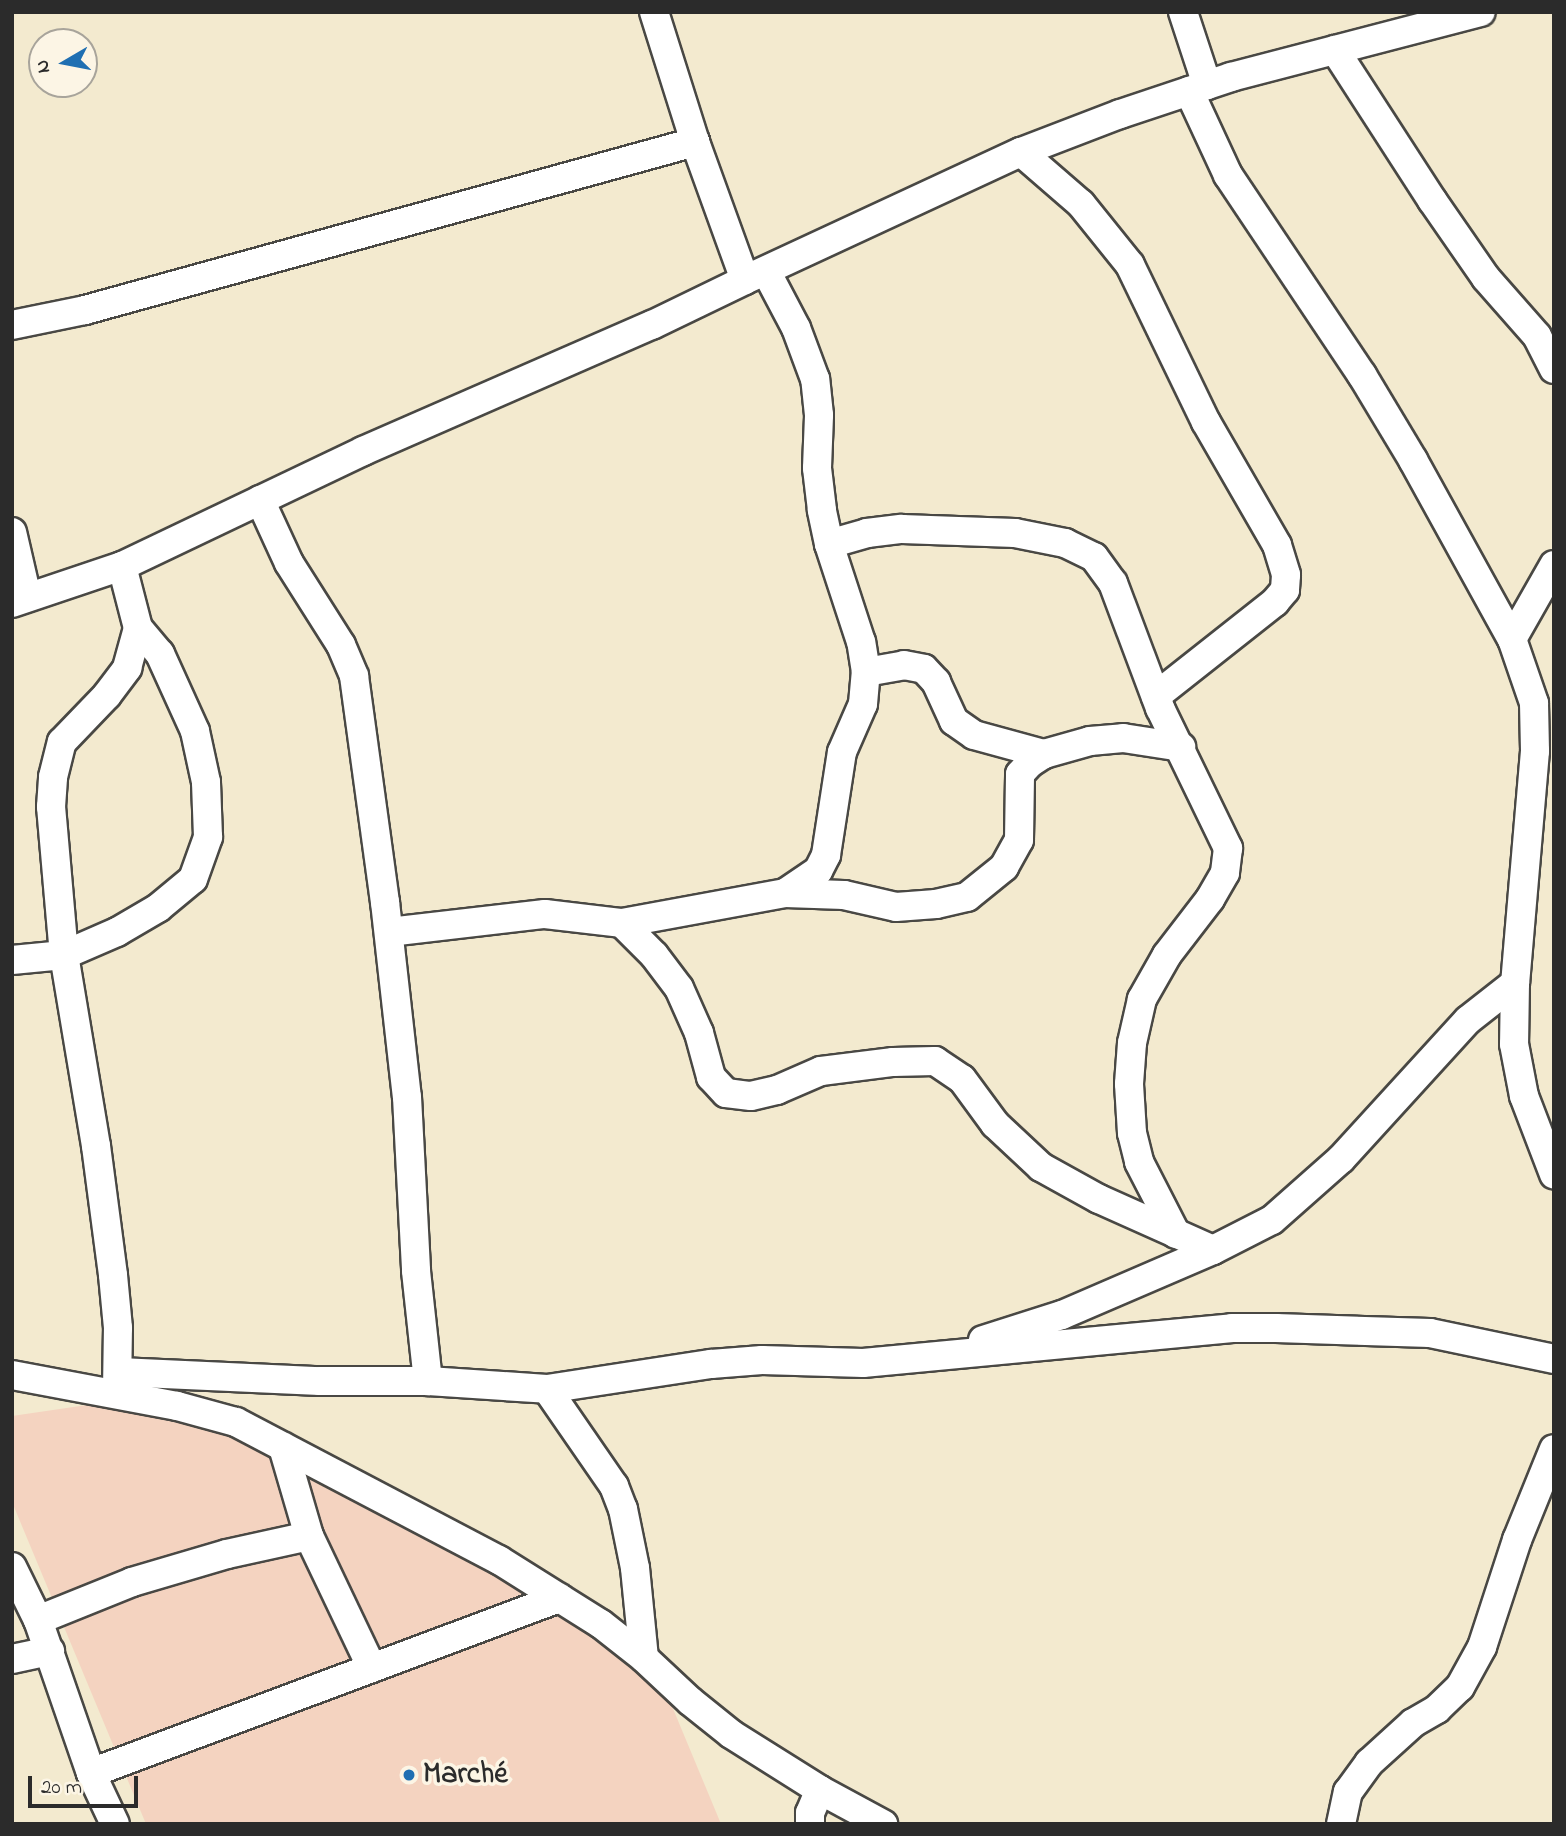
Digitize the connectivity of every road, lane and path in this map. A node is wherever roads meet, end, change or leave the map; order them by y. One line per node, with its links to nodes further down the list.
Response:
1 (654, 12): 6 (street)
2 (1183, 12): 5 (street)
3 (1481, 12): 4 (street)
4 (1335, 50): 5 (street); 10 (street)
5 (1198, 88): 7 (street); 18 (street)
6 (695, 142): 8 (street); 9 (street)
7 (1021, 152): 8 (street); 20 (street)
8 (755, 276): 11 (street); 13 (street)
9 (12, 325)
10 (1554, 369)
11 (260, 500): 15 (street); 25 (street)
12 (12, 532): 16 (street)
13 (829, 544): 19 (street); 20 (street)
14 (1554, 565): 18 (street)
15 (122, 566): 16 (street); 17 (street)
16 (19, 600)
17 (138, 628): 26 (street); 26 (street)
18 (1512, 639): 28 (street)
19 (866, 672): 22 (street); 23 (street)
20 (1156, 696): 21 (street)
21 (1181, 747): 22 (street); 30 (street)
22 (1044, 754): 23 (street)
23 (785, 893): 24 (street)
24 (622, 923): 25 (street); 30 (street)
25 (389, 932): 35 (street)
26 (64, 955): 27 (street); 36 (street)
27 (12, 960)
28 (1516, 983): 29 (street); 31 (street)
29 (1554, 1174)
30 (1176, 1234): 31 (street)
31 (1213, 1250): 32 (street)
32 (927, 1357): 33 (street); 37 (street)
33 (1554, 1359)
34 (12, 1375): 36 (street)
35 (428, 1381): 36 (street); 37 (street)
36 (118, 1384): 38 (street)
37 (547, 1389): 45 (street)
38 (283, 1447): 40 (street); 42 (street)
39 (1554, 1449): 53 (street)
40 (309, 1536): 43 (street); 47 (street)
41 (12, 1567): 43 (street)
42 (559, 1598): 45 (street); 47 (street)
43 (38, 1620): 44 (street)
44 (50, 1651): 46 (street); 48 (street)
45 (644, 1658): 49 (street)
46 (12, 1659)
47 (372, 1668): 48 (street)
48 (90, 1773): 50 (street)
49 (820, 1790): 51 (street); 52 (street)
50 (115, 1824)
51 (810, 1824)
52 (883, 1824)
53 (1341, 1824)

